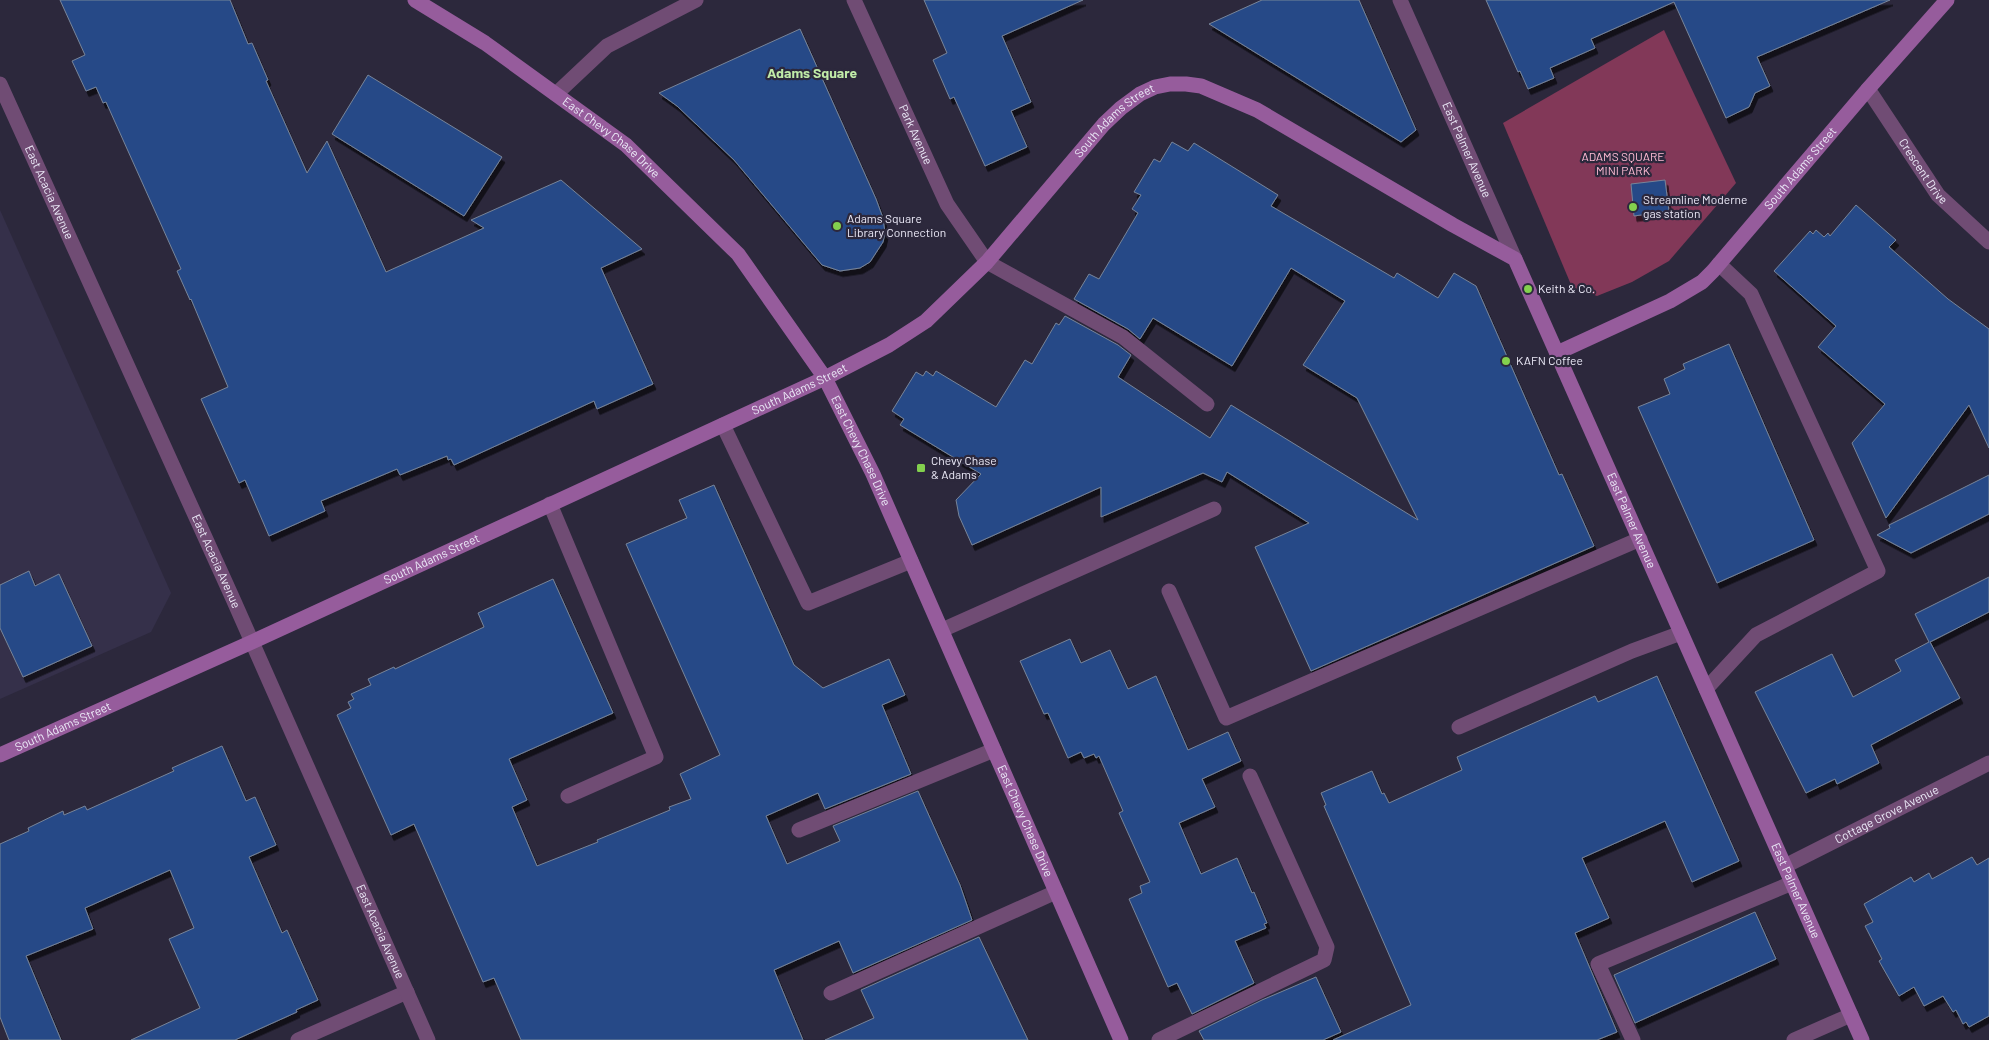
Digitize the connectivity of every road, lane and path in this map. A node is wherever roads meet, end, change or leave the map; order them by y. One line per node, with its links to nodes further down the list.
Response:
1 (415, 0): 8 (street, East Chevy Chase Drive)
2 (696, 0): 8 (street)
3 (854, 0): 11 (street, Park Avenue)
4 (1400, 0): 10 (street, East Palmer Avenue)
5 (1947, 0): 7 (street, South Adams Street)
6 (0, 84): 24 (street, East Acacia Avenue)
7 (1868, 89): 9 (street, Crescent Drive); 12 (street, South Adams Street)
8 (556, 94): 14 (street, East Chevy Chase Drive)
9 (1989, 242)
10 (1516, 259): 11 (street, South Adams Street); 13 (street, East Palmer Avenue)
11 (987, 262): 14 (street, South Adams Street); 15 (street)
12 (1719, 264): 13 (street, South Adams Street); 25 (street)
13 (1557, 353): 19 (street, East Palmer Avenue)
14 (825, 378): 16 (street, South Adams Street); 20 (street, East Chevy Chase Drive)
15 (1207, 404)
16 (723, 425): 17 (street, South Adams Street); 20 (street)
17 (550, 504): 24 (street, South Adams Street); 31 (street)
18 (1214, 509): 22 (street)
19 (1640, 539): 21 (street); 23 (street, East Palmer Avenue)
20 (911, 561): 22 (street, East Chevy Chase Drive)
21 (1169, 591)
22 (942, 630): 27 (street, East Chevy Chase Drive)
23 (1681, 632): 25 (street, East Palmer Avenue); 26 (street)
24 (252, 642): 28 (street, South Adams Street); 36 (street, East Acacia Avenue)
25 (1706, 689): 33 (street, East Palmer Avenue)
26 (1459, 727)
27 (994, 750): 32 (street); 35 (street, East Chevy Chase Drive)
28 (0, 754)
29 (1989, 763): 33 (street, Cottage Grove Avenue)
30 (1250, 776): 42 (street)
31 (568, 796)
32 (799, 830)
33 (1784, 866): 34 (street, East Palmer Avenue)
34 (1792, 884): 38 (street, East Palmer Avenue); 43 (street)
35 (1056, 892): 37 (street); 41 (street, East Chevy Chase Drive)
36 (407, 992): 39 (street); 40 (street, East Acacia Avenue)
37 (831, 992)
38 (1851, 1015): 44 (street); 45 (street, East Palmer Avenue)
39 (298, 1040)
40 (428, 1040)
41 (1121, 1040)
42 (1158, 1040)
43 (1633, 1040)
44 (1794, 1040)
45 (1862, 1040)

